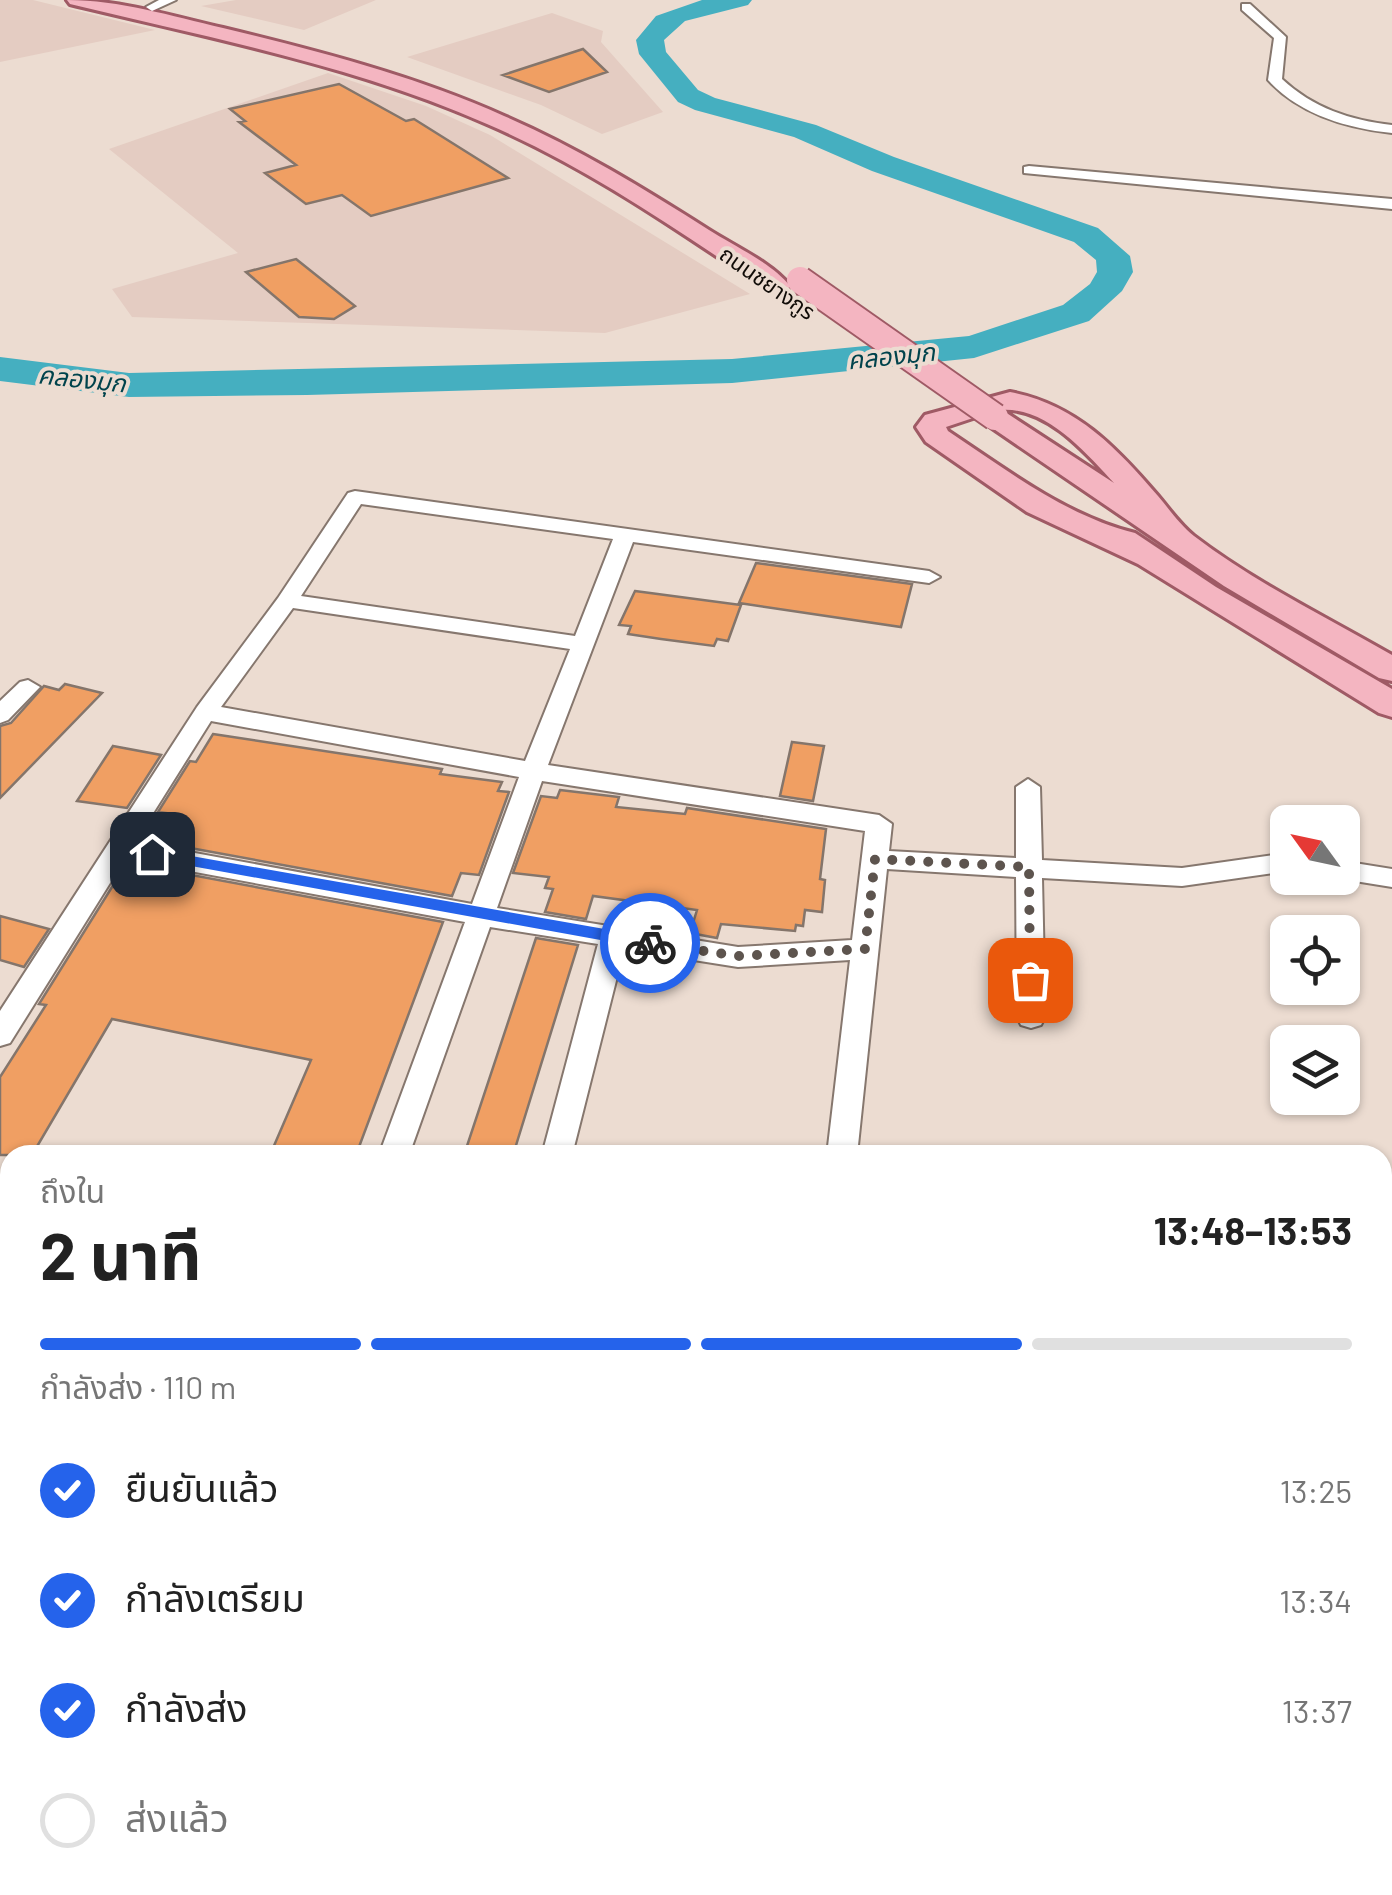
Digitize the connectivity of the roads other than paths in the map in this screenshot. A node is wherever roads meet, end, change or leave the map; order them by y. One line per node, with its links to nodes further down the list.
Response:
1 (76, 0): 8 (main road, ถนนชยางกูร)
2 (124, 0): 3 (main road, ถนนชยางกูร)
3 (161, 3): 8 (main road, ถนนชยางกูร)
4 (1246, 7): 5 (street)
5 (1392, 129)
6 (1029, 170): 7 (street)
7 (1392, 204)
8 (788, 283): 10 (main road, ถนนชยางกูร)
9 (625, 536): 11 (street); 12 (street); 13 (street)
10 (1164, 550): 10 (main road); 14 (main road, ถนนชยางกูร); 16 (main road, ถนนชยางกูร)
11 (929, 577)
12 (287, 602): 13 (street); 17 (street)
13 (584, 644): 19 (street)
14 (1392, 670)
15 (28, 688): 18 (street)
16 (1392, 705)
17 (205, 712): 19 (street); 21 (street)
18 (0, 715)
19 (534, 771): 22 (street); 27 (street)
20 (1028, 786): 24 (street)
21 (116, 848): 27 (street); 30 (street)
22 (875, 859): 24 (street); 29 (street)
23 (1270, 865): 24 (street)
24 (1029, 867): 31 (street)
25 (1360, 873): 26 (street)
26 (1392, 878)
27 (480, 914): 28 (street); 33 (street)
28 (613, 938): 29 (street); 34 (street)
29 (865, 949): 35 (street)
30 (10, 1002): 32 (street)
31 (1031, 1018)
32 (0, 1035)
33 (398, 1145)
34 (559, 1145)
35 (843, 1145)

